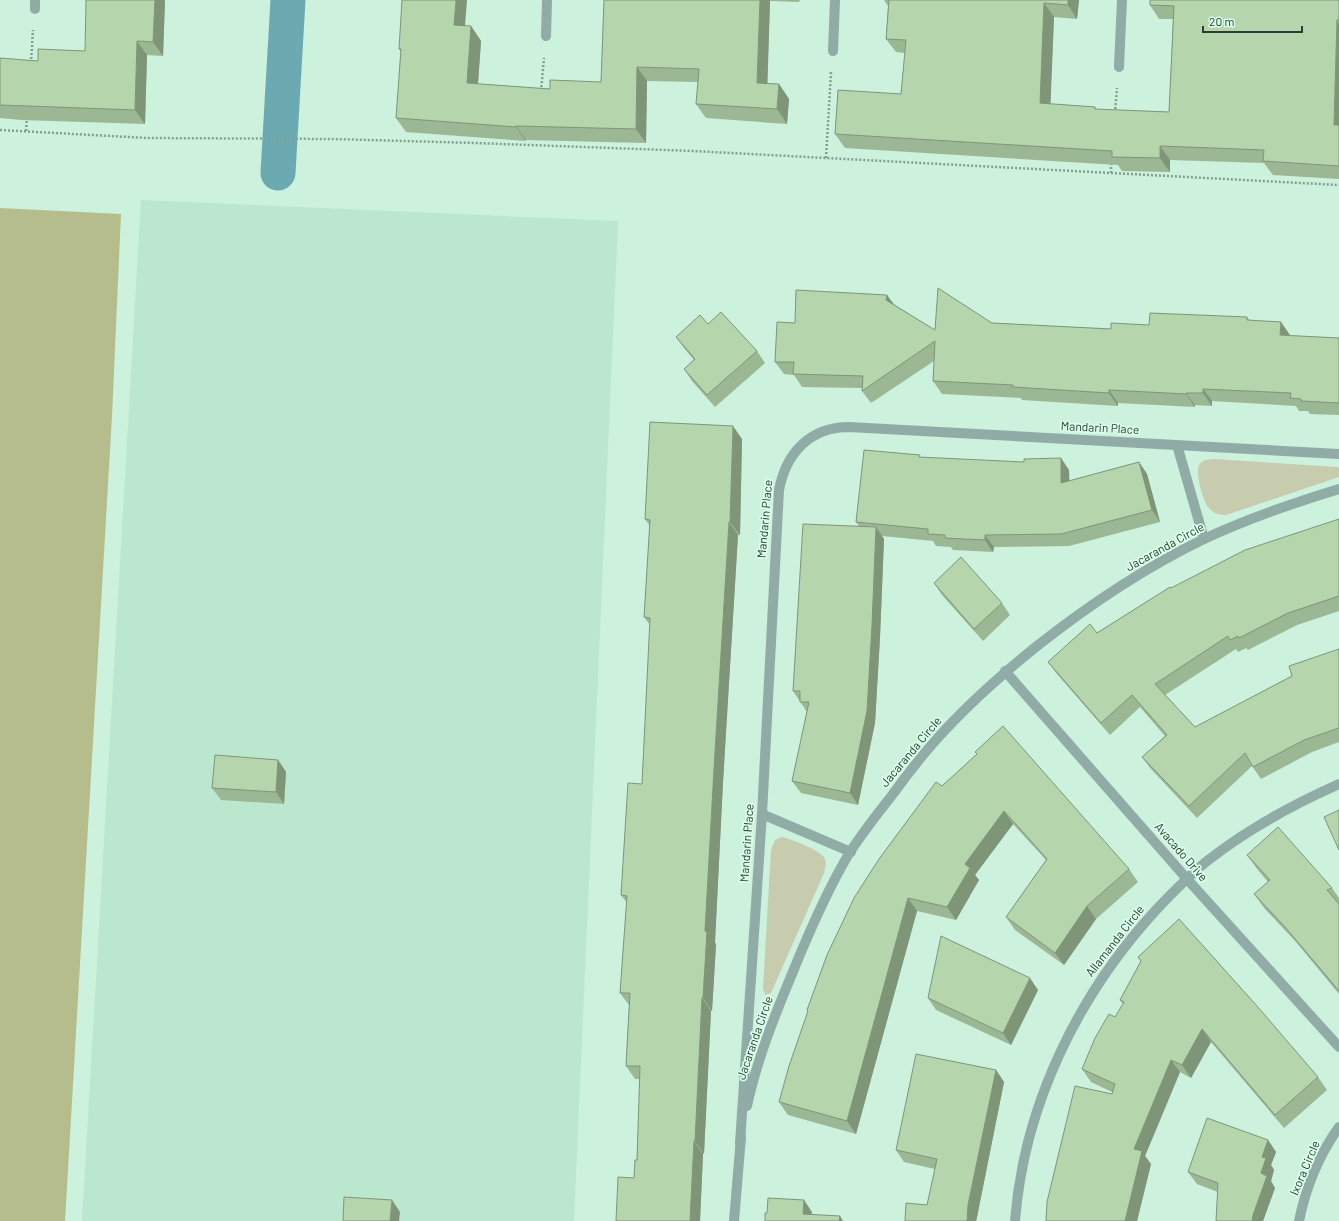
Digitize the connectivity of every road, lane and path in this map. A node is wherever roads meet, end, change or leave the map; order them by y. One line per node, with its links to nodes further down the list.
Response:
1 (547, 0): 5 (street)
2 (835, 0): 6 (street)
3 (1122, 0): 7 (street)
4 (35, 4): 8 (path)
5 (546, 36): 9 (path)
6 (833, 51): 14 (path)
7 (1119, 67): 11 (path)
8 (30, 70)
9 (540, 98)
10 (27, 116): 13 (path)
11 (1115, 120)
12 (0, 130): 13 (path)
13 (26, 131): 14 (path)
14 (826, 158): 16 (path)
15 (1112, 158): 16 (path)
16 (1110, 173): 17 (path)
17 (1339, 186)
18 (1177, 445): 19 (street, Mandarin Place); 21 (street); 24 (street, Mandarin Place)
19 (1339, 454)
20 (1339, 489): 21 (street, Jacaranda Circle)
21 (1204, 539): 22 (street, Jacaranda Circle)
22 (1005, 672): 25 (street, Jacaranda Circle); 26 (street, Avacado Drive)
23 (1339, 784): 26 (street, Allamanda Circle)
24 (762, 814): 25 (street); 29 (street, Mandarin Place)
25 (851, 852): 29 (street, Jacaranda Circle)
26 (1187, 879): 27 (street, Avacado Drive); 31 (street, Allamanda Circle)
27 (1339, 1047)
28 (1339, 1126): 32 (street, Ixora Circle)
29 (740, 1143): 30 (street, Jacaranda Circle)
30 (734, 1221)
31 (1015, 1221)
32 (1299, 1221)

